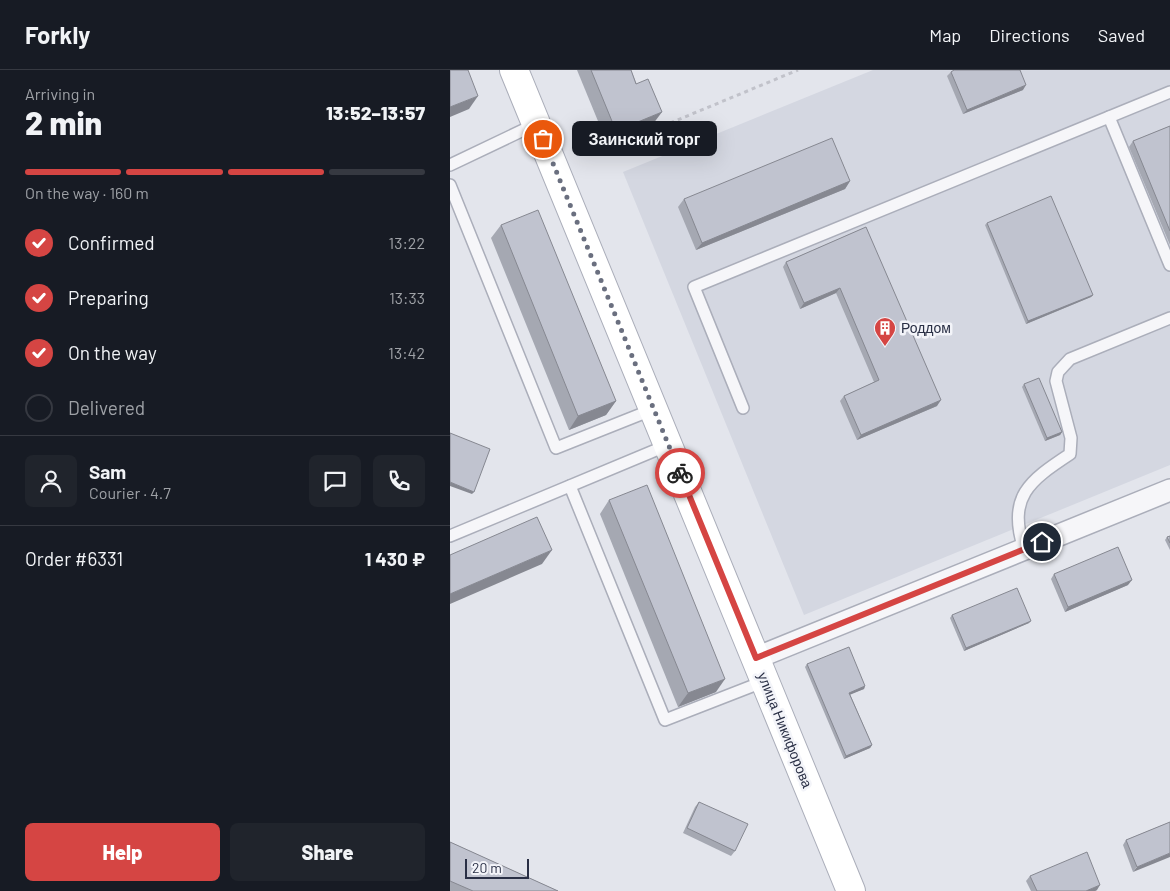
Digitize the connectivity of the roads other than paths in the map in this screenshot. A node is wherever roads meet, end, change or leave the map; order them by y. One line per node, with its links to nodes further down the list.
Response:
1 (514, 70): 4 (main road, улица Никифорова)
2 (1170, 92): 3 (lane)
3 (1110, 117): 7 (lane); 9 (lane)
4 (536, 124): 5 (lane); 10 (main road, улица Никифорова)
5 (450, 165)
6 (450, 185): 10 (lane)
7 (1170, 265)
8 (1170, 318): 15 (lane)
9 (743, 408)
10 (654, 409): 11 (main road, улица Никифорова)
11 (668, 445): 12 (lane); 16 (main road, улица Никифорова)
12 (570, 486): 14 (lane); 16 (lane)
13 (1170, 490): 15 (street)
14 (450, 536)
15 (1024, 549): 16 (street)
16 (760, 669): 17 (main road, улица Никифорова)
17 (852, 891)

